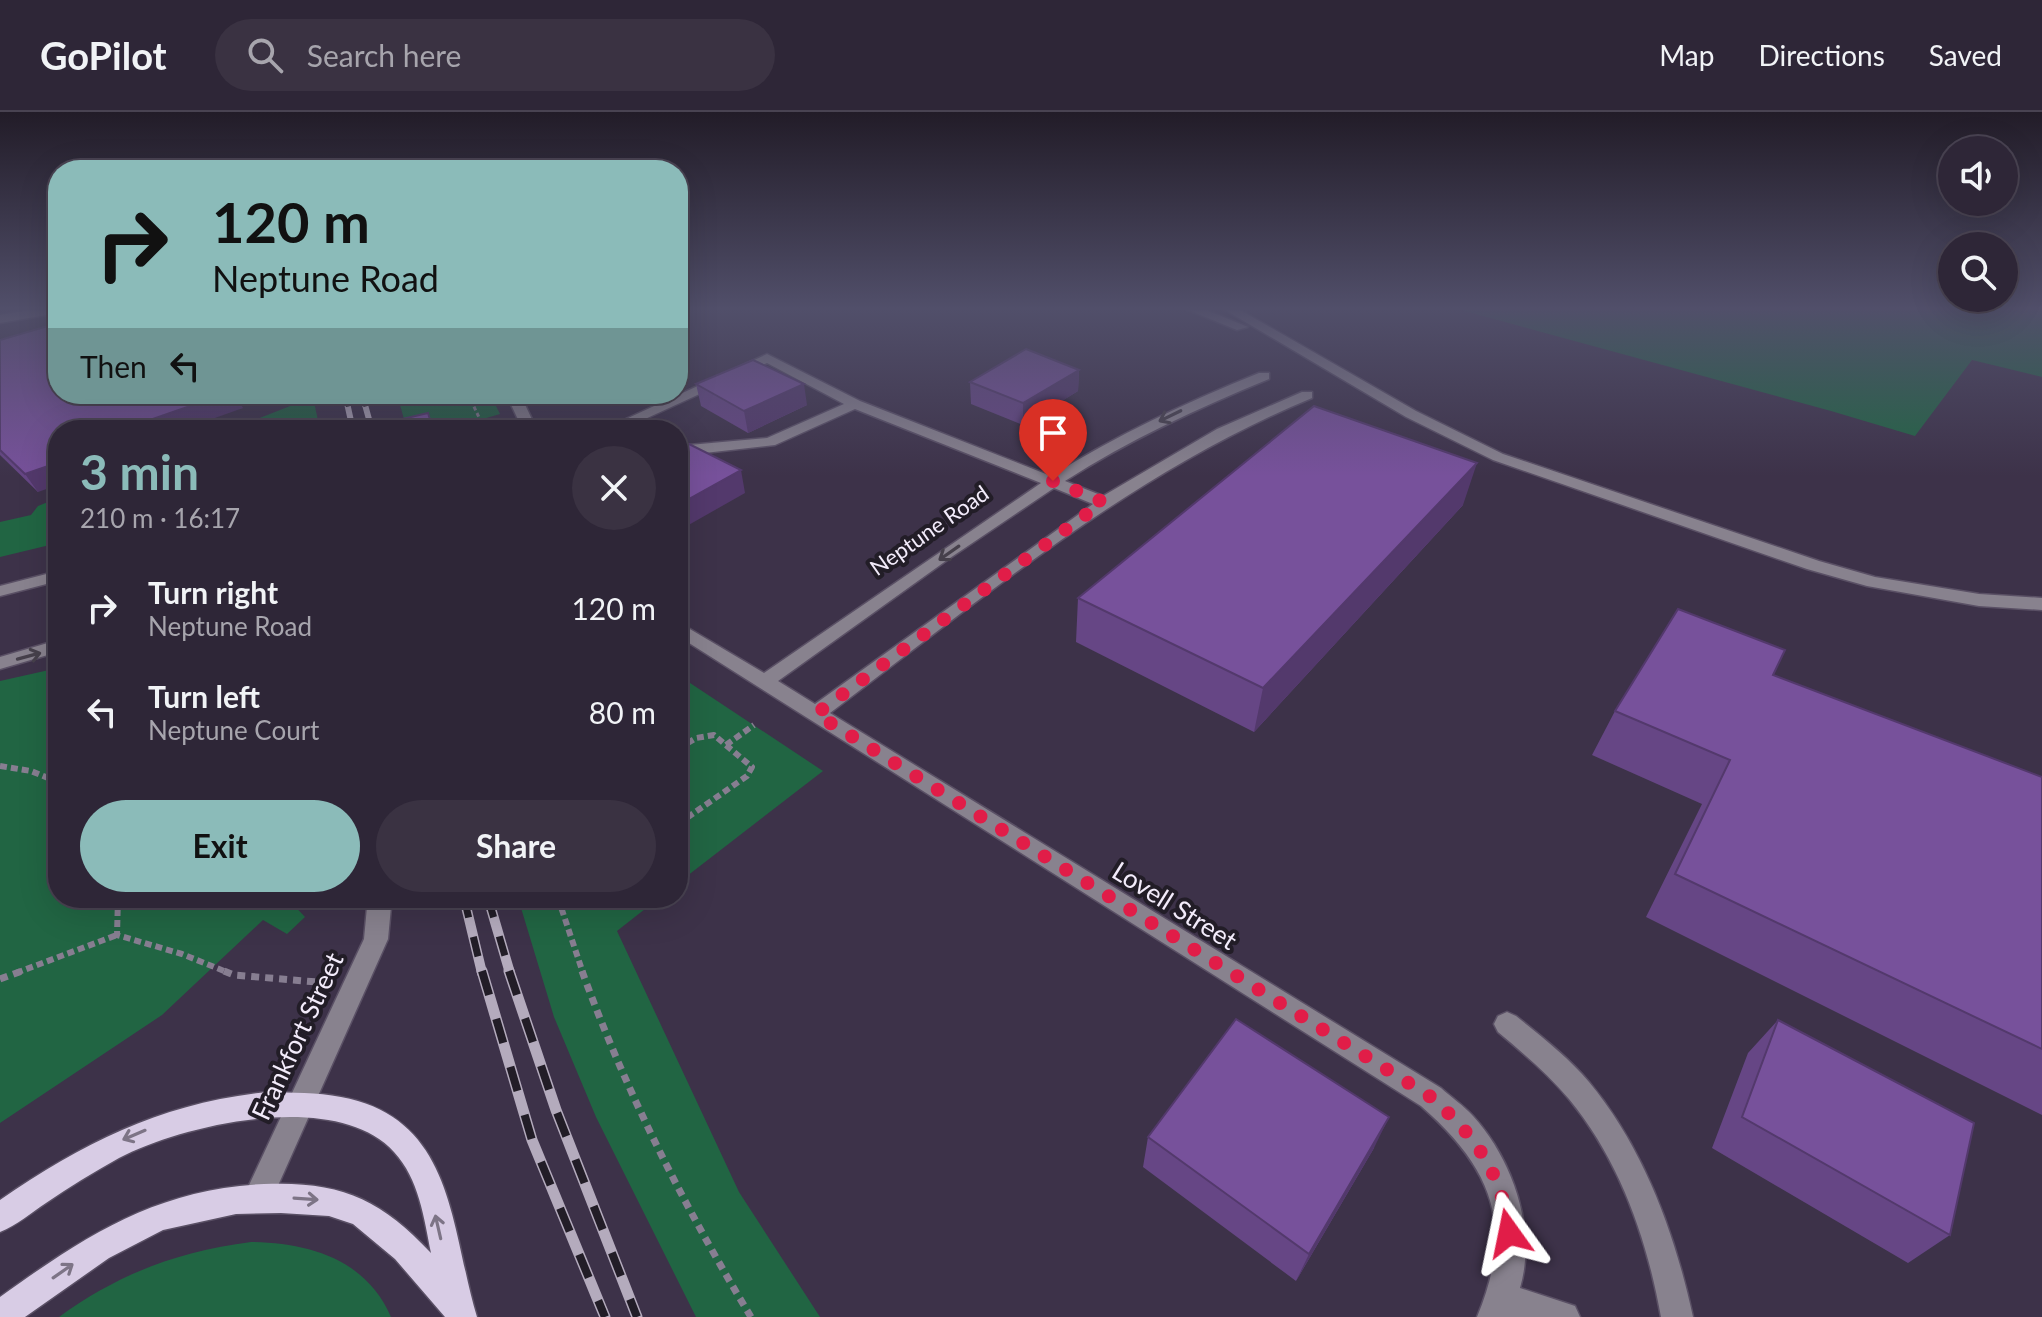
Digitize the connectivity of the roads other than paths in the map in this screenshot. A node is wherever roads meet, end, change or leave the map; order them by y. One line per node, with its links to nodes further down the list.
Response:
1 (756, 363): 5 (street)
2 (777, 363): 9 (street)
3 (1323, 363): 16 (street)
4 (1264, 376): 6 (street, Neptune Road)
5 (688, 394)
6 (1262, 394): 7 (street, Neptune Road); 12 (street, Neptune Road, one-way to 12); 13 (street, Neptune Road)
7 (1307, 395)
8 (666, 404): 10 (street)
9 (855, 404): 11 (street); 12 (street)
10 (631, 420)
11 (688, 450)
12 (1053, 481): 13 (street); 20 (street, Neptune Road, one-way to 20)
13 (1103, 502): 21 (street, Neptune Road)
14 (48, 579): 15 (street)
15 (0, 591)
16 (2042, 604)
17 (688, 634): 20 (street, Lovell Street)
18 (48, 649): 19 (street, one-way to 18)
19 (0, 663)
20 (764, 682): 21 (street, Lovell Street)
21 (816, 714): 27 (street, Lovell Street)
22 (379, 908): 24 (street, Frankfort Street)
23 (1507, 1024): 31 (street)
24 (299, 1105): 25 (street, Frankfort Street); 26 (main road, one-way to 26); 28 (main road, one-way to 24)
25 (258, 1198): 28 (main road, one-way to 28); 29 (main road, one-way to 25)
26 (0, 1217)
27 (1497, 1307): 30 (street)
28 (459, 1310)
29 (0, 1316)
30 (1564, 1317)
31 (1677, 1317)

